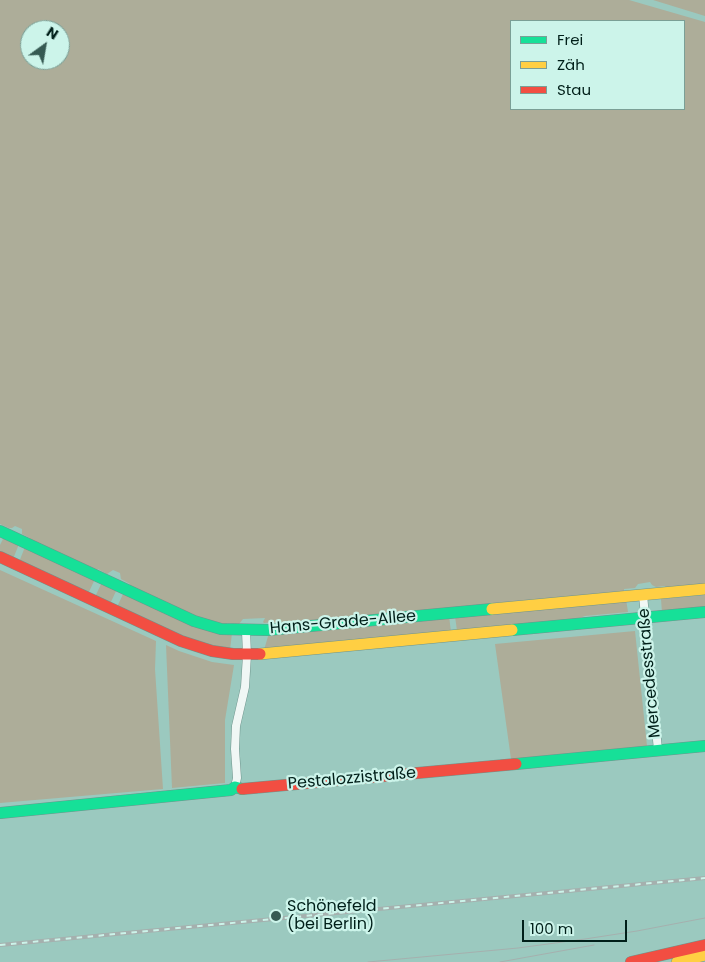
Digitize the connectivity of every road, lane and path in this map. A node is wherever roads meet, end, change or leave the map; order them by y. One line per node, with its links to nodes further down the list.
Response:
1 (0, 532): 7 (street, Hans-Grade-Allee)
2 (0, 557): 8 (street, Hans-Grade-Allee)
3 (705, 589): 4 (street, Hans-Grade-Allee)
4 (643, 595): 6 (street, Mercedesstraße); 7 (street, Hans-Grade-Allee)
5 (705, 612): 6 (street, Hans-Grade-Allee)
6 (646, 618): 8 (street, Hans-Grade-Allee); 10 (street, Mercedesstraße)
7 (246, 631): 8 (street)
8 (247, 655): 11 (street)
9 (705, 746): 10 (street, Pestalozzistraße)
10 (658, 750): 11 (street, Pestalozzistraße)
11 (236, 787): 12 (street, Pestalozzistraße)
12 (0, 813)
13 (705, 945): 15 (street)
14 (705, 955): 16 (street)
15 (631, 962)
16 (677, 962)

